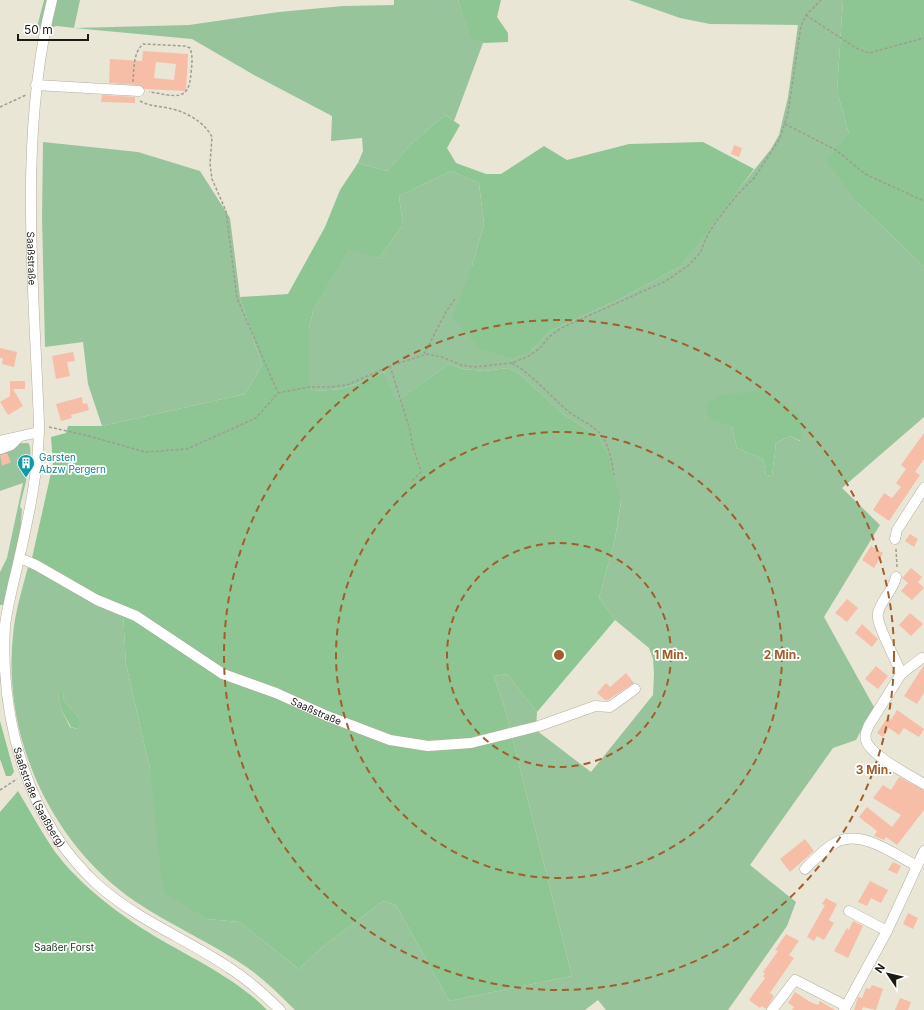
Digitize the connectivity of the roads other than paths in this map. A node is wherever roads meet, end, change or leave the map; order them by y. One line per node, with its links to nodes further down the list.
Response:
1 (52, 0): 2 (street, Saaßstraße)
2 (35, 88): 3 (street); 4 (street, Saaßstraße)
3 (136, 90)
4 (39, 428): 5 (street); 10 (street, Saaßstraße (Saaßberg))
5 (21, 435): 6 (street); 7 (street)
6 (0, 441)
7 (0, 450)
8 (924, 488): 9 (street)
9 (895, 539)
10 (20, 558): 14 (street, Saaßstraße); 22 (street, Saaßstraße (Saaßberg))
11 (896, 577): 13 (street)
12 (922, 658): 13 (street)
13 (901, 674): 15 (street)
14 (635, 689)
15 (924, 784)
16 (924, 851): 17 (street)
17 (917, 866): 18 (street); 20 (street)
18 (805, 869)
19 (849, 911): 20 (street)
20 (887, 931): 21 (street)
21 (845, 1008): 23 (street)
22 (280, 1010)
23 (772, 1010)

